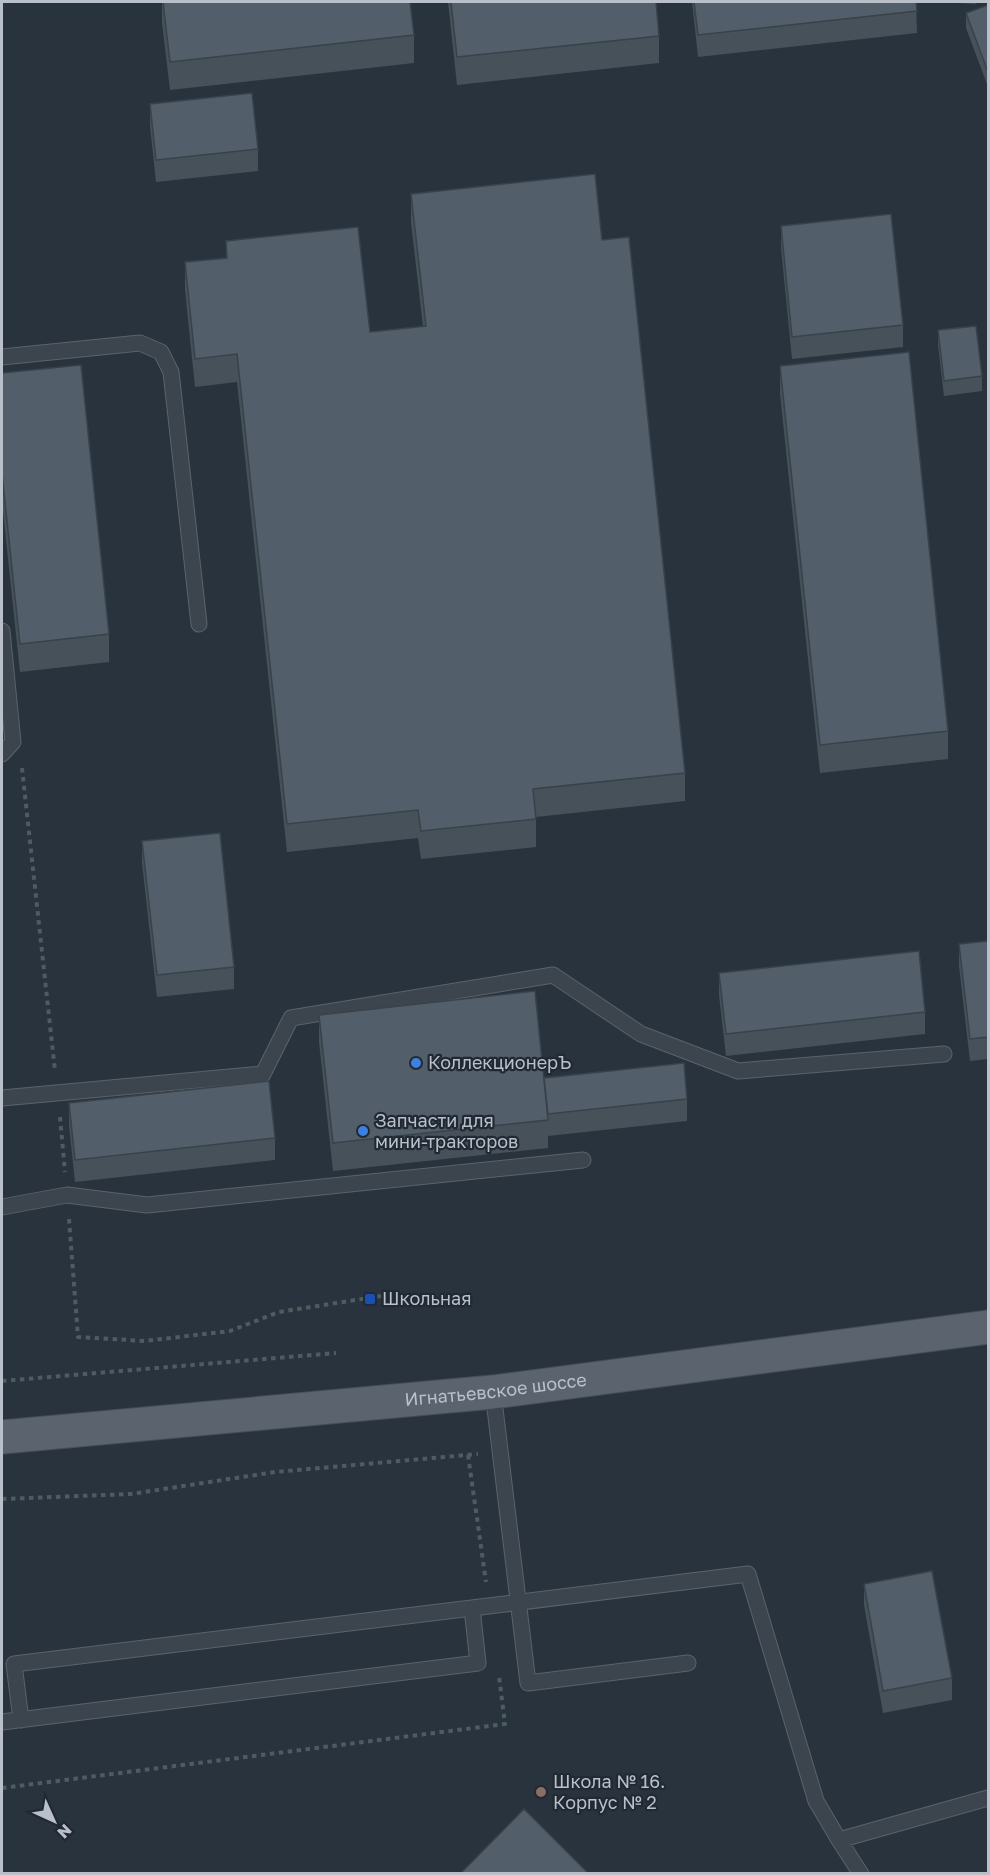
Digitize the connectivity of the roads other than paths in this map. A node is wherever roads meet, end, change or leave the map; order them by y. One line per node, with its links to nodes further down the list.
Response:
1 (2, 357): 2 (lane)
2 (198, 624)
3 (2, 631): 4 (lane)
4 (2, 754)
5 (944, 1054): 6 (lane)
6 (2, 1098)
7 (583, 1160): 8 (lane)
8 (2, 1207)
9 (988, 1327): 10 (main road, Игнатьевское шоссе)
10 (493, 1392): 11 (main road, Игнатьевское шоссе); 12 (lane)
11 (2, 1437)
12 (518, 1602): 13 (lane); 14 (lane); 18 (lane)
13 (472, 1608): 15 (lane); 15 (lane)
14 (688, 1663)
15 (21, 1720): 16 (lane)
16 (2, 1722)
17 (988, 1798): 18 (lane)
18 (839, 1840): 19 (lane)
19 (861, 1874)

